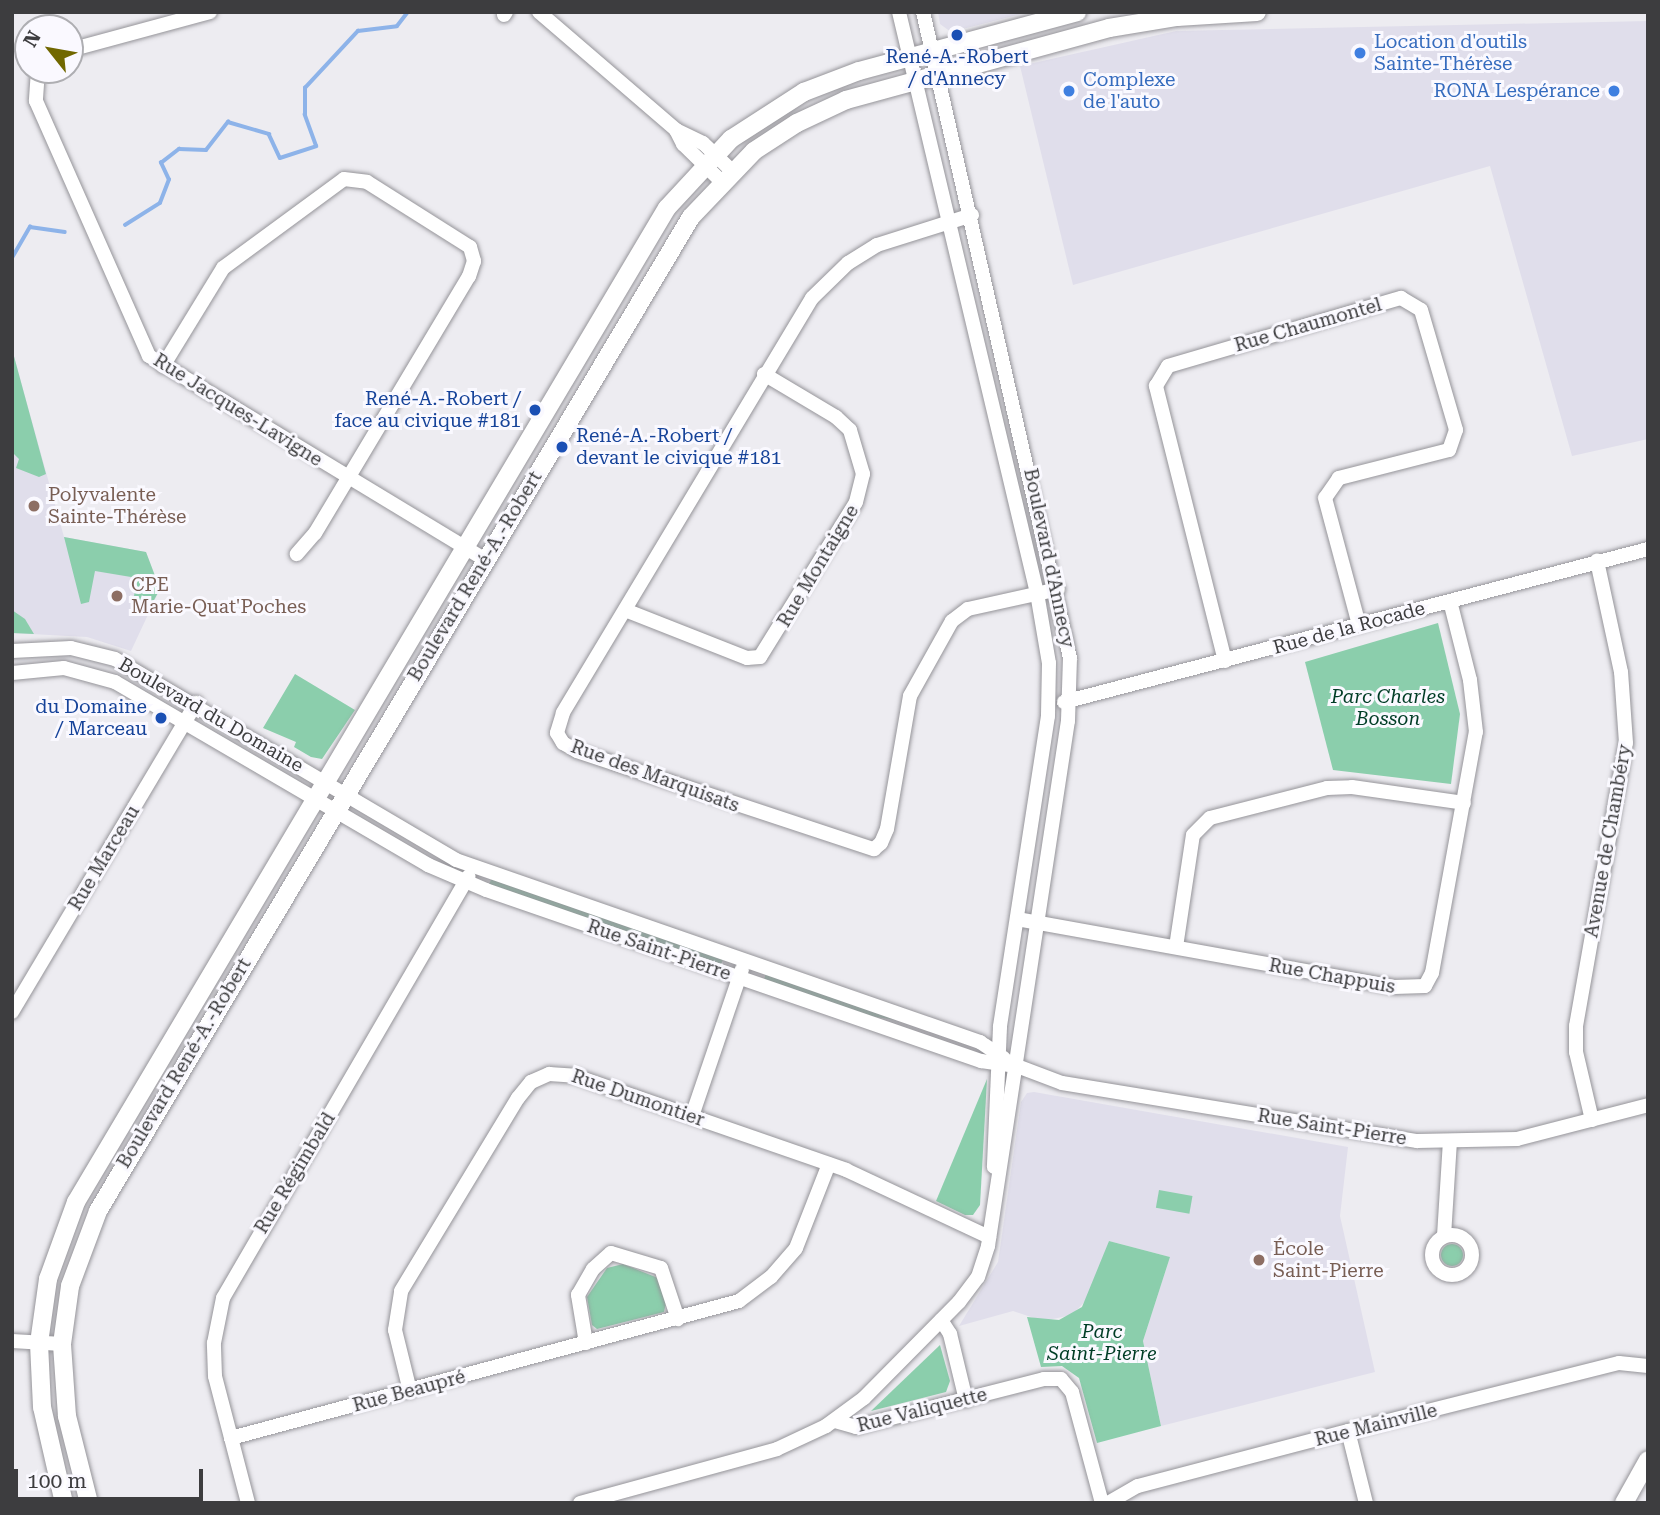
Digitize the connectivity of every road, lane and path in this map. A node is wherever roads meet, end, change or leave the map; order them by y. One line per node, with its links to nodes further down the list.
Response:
1 (210, 12): 7 (street)
2 (539, 12): 13 (street)
3 (899, 12): 9 (street, Boulevard d'Annecy)
4 (923, 12): 8 (street, Boulevard d'Annecy)
5 (1077, 12): 8 (street, Boulevard René-A.-Robert)
6 (1257, 12): 10 (street, Boulevard René-A.-Robert)
7 (84, 46)
8 (932, 51): 9 (street, Boulevard René-A.-Robert); 10 (street, Boulevard d'Annecy)
9 (909, 57): 11 (street, Boulevard d'Annecy); 13 (street, Boulevard René-A.-Robert)
10 (938, 73): 11 (street, Boulevard René-A.-Robert); 15 (street, Boulevard d'Annecy)
11 (915, 80): 14 (street, Boulevard René-A.-Robert); 16 (street, Boulevard d'Annecy)
12 (36, 84): 17 (street, Rue Jacques-Lavigne)
13 (709, 159): 14 (street); 20 (street, Boulevard René-A.-Robert)
14 (726, 176): 23 (street, Boulevard René-A.-Robert)
15 (972, 215): 16 (street, Rue des Marquisats); 25 (street, Boulevard d'Annecy)
16 (948, 222): 18 (street, Rue des Marquisats); 26 (street, Boulevard d'Annecy)
17 (163, 366): 19 (street, Rue Jacques-Lavigne); 19 (street)
18 (764, 374): 28 (street, Rue des Marquisats); 28 (street, Rue Montaigne)
19 (348, 479): 20 (street, Rue Jacques-Lavigne); 22 (street)
20 (464, 547): 23 (street, Rue Jacques-Lavigne); 37 (street, Boulevard René-A.-Robert)
21 (1648, 549): 24 (street, Rue de la Rocade)
22 (297, 554)
23 (484, 559): 39 (street, Boulevard René-A.-Robert)
24 (1597, 561): 27 (street, Rue de la Rocade); 53 (street, Avenue de Chambéry)
25 (1058, 589): 26 (street, Rue des Marquisats); 33 (street, Boulevard d'Annecy)
26 (1037, 593): 28 (street, Rue des Marquisats); 34 (street, Boulevard d'Annecy)
27 (1450, 601): 29 (street, Rue de la Rocade); 40 (street, Rue Chappuis)
28 (625, 610)
29 (1359, 625): 31 (street, Rue de la Rocade); 31 (street, Rue Chaumontel)
30 (12, 651): 35 (street, Boulevard du Domaine)
31 (1225, 661): 33 (street, Rue de la Rocade)
32 (12, 673): 36 (street, Boulevard du Domaine)
33 (1070, 701): 34 (street, Rue de la Rocade); 44 (street, Boulevard d'Annecy)
34 (1050, 702): 43 (street, Boulevard d'Annecy)
35 (195, 703): 36 (street, Rue Marceau); 37 (street, Boulevard du Domaine)
36 (185, 722): 38 (street, Boulevard du Domaine); 48 (street, Rue Marceau)
37 (325, 782): 38 (street, Boulevard René-A.-Robert); 39 (street, Rue Saint-Pierre)
38 (315, 799): 39 (street, Rue Saint-Pierre); 62 (street, Boulevard René-A.-Robert)
39 (339, 802): 41 (street, Rue Saint-Pierre); 42 (street, Rue Saint-Pierre); 64 (street, Boulevard René-A.-Robert)
40 (1465, 803): 45 (street); 45 (street, Rue Chappuis)
41 (472, 867): 42 (street, Rue Régimbald); 46 (street, Rue Saint-Pierre)
42 (467, 883): 47 (street, Rue Saint-Pierre); 70 (street, Rue Régimbald)
43 (1017, 919): 44 (street, Rue Chappuis); 49 (street, Boulevard d'Annecy)
44 (1037, 922): 45 (street, Rue Chappuis); 50 (street, Boulevard d'Annecy)
45 (1176, 947)
46 (745, 960): 47 (street); 49 (street, Rue Saint-Pierre)
47 (739, 978): 49 (street, Rue Saint-Pierre); 52 (street)
48 (12, 1012)
49 (998, 1059): 50 (street, Rue Saint-Pierre); 56 (street, Boulevard d'Annecy)
50 (1017, 1066): 54 (street, Rue Saint-Pierre); 56 (street, Boulevard d'Annecy)
51 (1648, 1105): 53 (street, Rue Saint-Pierre)
52 (692, 1116): 55 (street, Rue Dumontier); 66 (street, Rue Dumontier)
53 (1592, 1119): 54 (street, Rue Saint-Pierre)
54 (1450, 1142): 57 (street)
55 (829, 1164): 58 (street, Rue Dumontier); 59 (street, Rue Beaupré)
56 (995, 1193): 58 (street, Boulevard d'Annecy)
57 (1444, 1236)
58 (989, 1237): 60 (street, Boulevard d'Annecy)
59 (678, 1319): 63 (street, Rue Beaupré); 63 (street)
60 (941, 1321): 67 (street); 68 (street, Boulevard d'Annecy)
61 (12, 1341): 62 (street)
62 (39, 1343): 64 (street); 73 (street, Boulevard René-A.-Robert)
63 (586, 1343): 66 (street, Rue Beaupré)
64 (62, 1344): 74 (street, Boulevard René-A.-Robert)
65 (1648, 1366): 69 (street, Rue Mainville)
66 (410, 1391): 70 (street, Rue Beaupré)
67 (966, 1400): 68 (street, Rue Valiquette); 77 (street, Rue Valiquette)
68 (835, 1421): 76 (street, Rue Valiquette)
69 (1348, 1431): 72 (street, Rue Mainville); 79 (street)
70 (231, 1438): 75 (street, Rue Régimbald)
71 (1648, 1460): 80 (street)
72 (1126, 1498): 78 (street, Rue Mainville)
73 (64, 1503)
74 (89, 1503)
75 (248, 1503)
76 (580, 1503)
77 (1102, 1503)
78 (1108, 1503)
79 (1366, 1503)
80 (1624, 1503)

